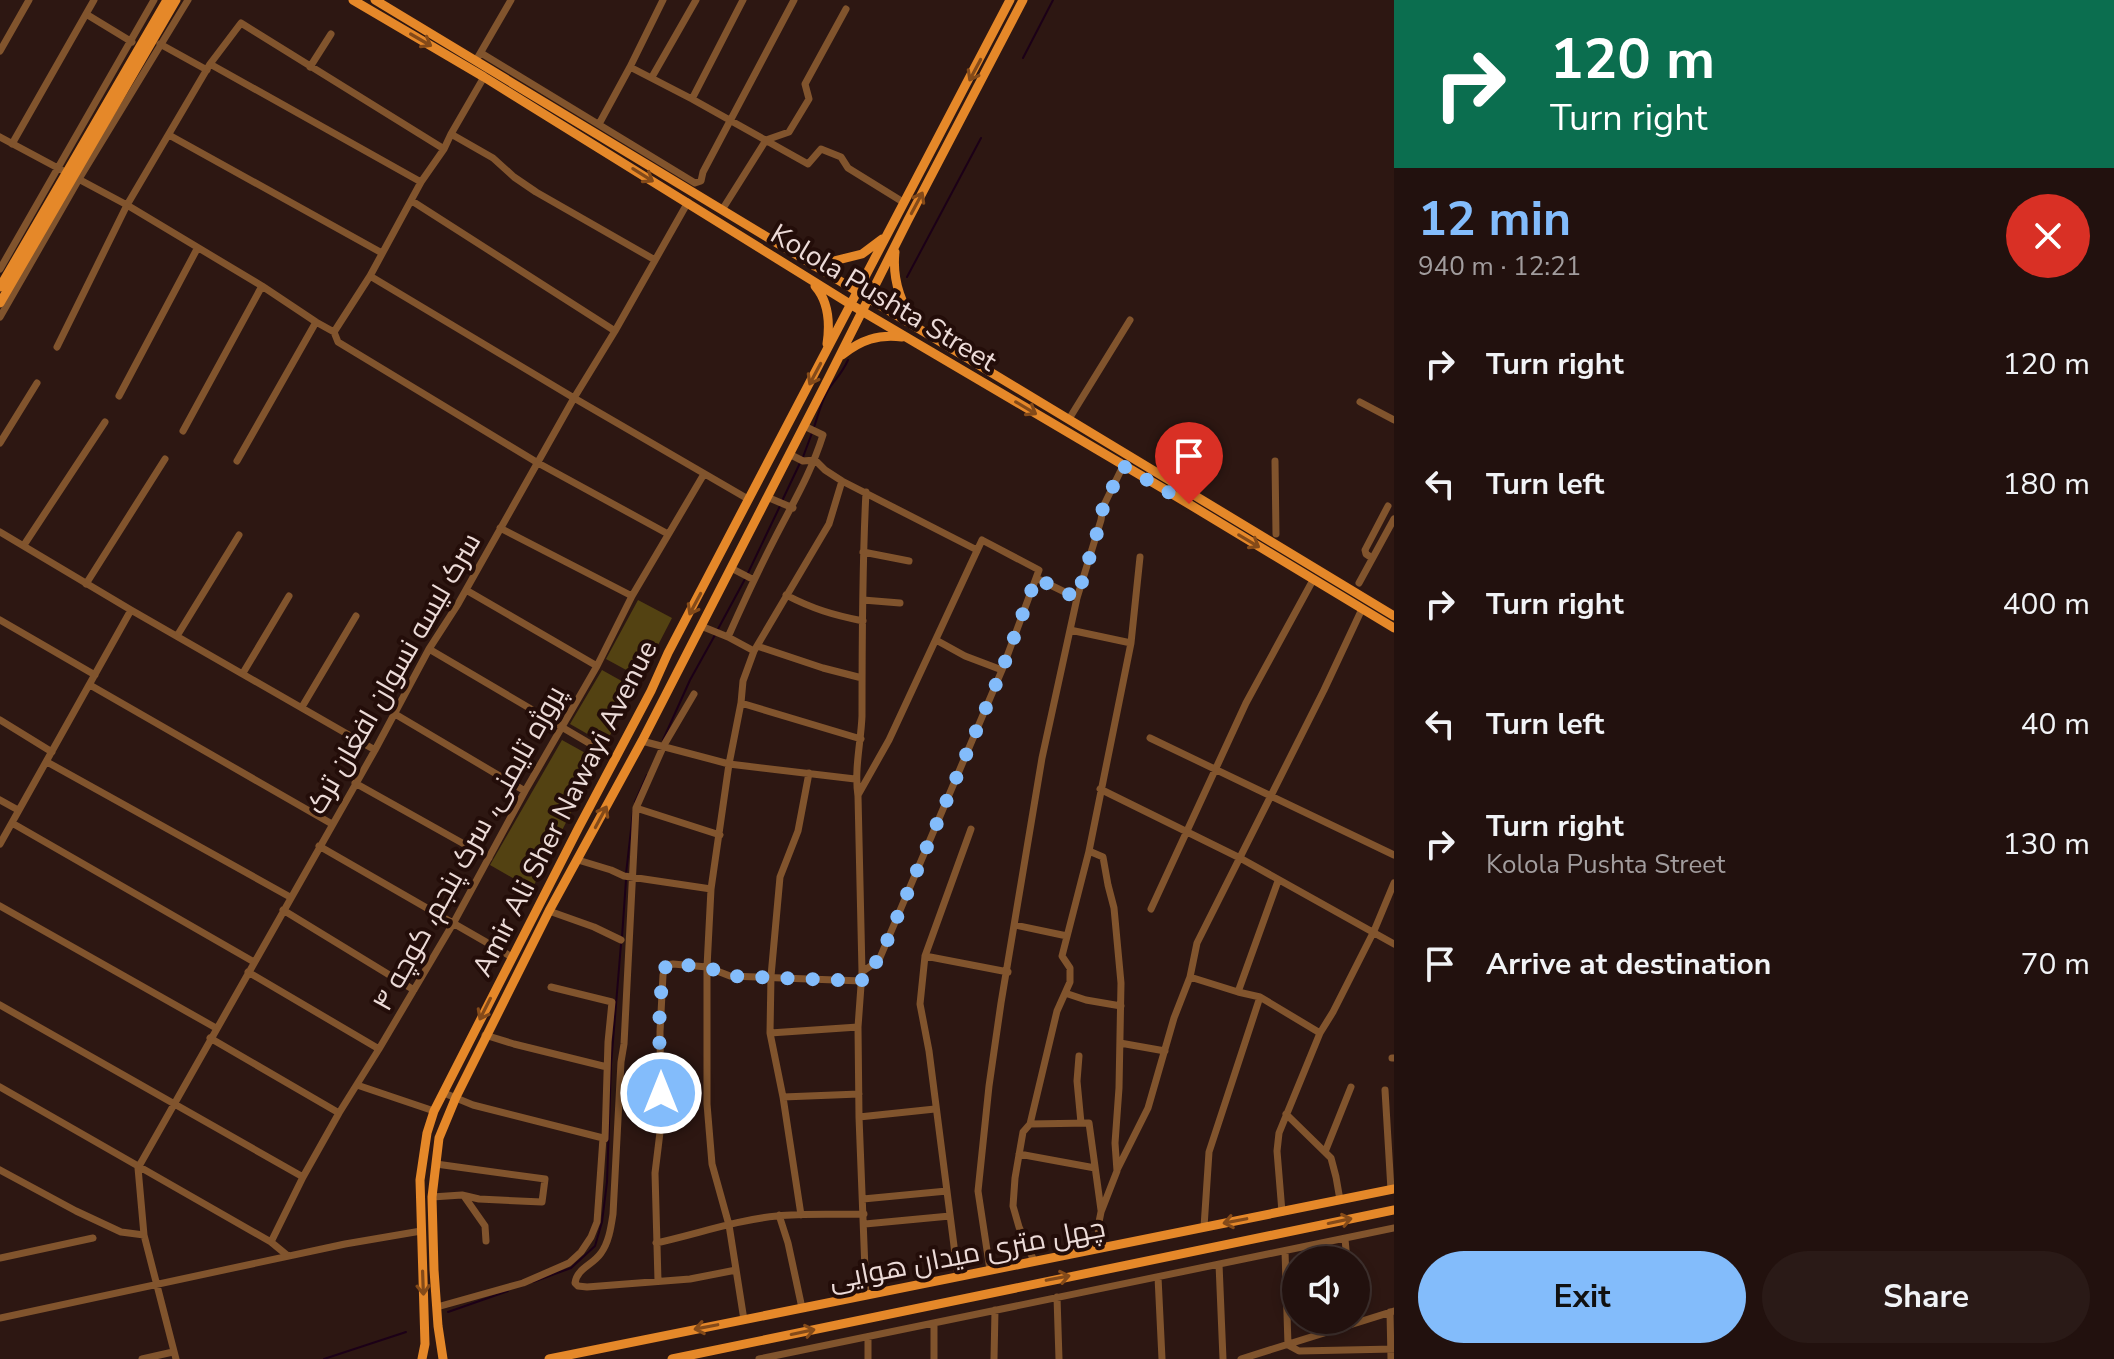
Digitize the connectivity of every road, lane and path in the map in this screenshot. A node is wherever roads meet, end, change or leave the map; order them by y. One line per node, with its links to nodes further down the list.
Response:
1 (29, 0): 22 (street)
2 (94, 0): 17 (street)
3 (154, 0): 19 (street)
4 (167, 0): 21 (main road)
5 (176, 0): 20 (main road)
6 (188, 0): 20 (street)
7 (353, 0): 27 (main road, Kolola Pushta Street, one-way to 27)
8 (375, 0): 23 (main road)
9 (511, 0): 23 (street)
10 (663, 0): 26 (street)
11 (696, 0): 28 (street)
12 (743, 0): 29 (street)
13 (794, 0): 30 (street)
14 (1010, 0): 42 (main road, Amir Ali Sher Nawayi Avenue, one-way to 42)
15 (1023, 0): 46 (main road, one-way to 15)
16 (846, 9): 35 (street)
17 (86, 14): 19 (street); 36 (street)
18 (331, 34): 25 (street)
19 (131, 41): 21 (street); 38 (street)
20 (157, 43): 24 (street); 38 (main road)
21 (141, 46): 38 (main road)
22 (0, 51)
23 (478, 56): 31 (street); 44 (main road)
24 (208, 67): 25 (street); 33 (street); 39 (street)
25 (310, 67): 37 (street)
26 (630, 67): 28 (street); 31 (street)
27 (484, 77): 32 (street); 41 (main road, Kolola Pushta Street, one-way to 41)
28 (652, 77): 29 (street)
29 (692, 99): 30 (street)
30 (730, 121): 31 (street); 35 (street)
31 (599, 124)
32 (451, 134): 37 (street); 49 (street)
33 (169, 135): 43 (street); 48 (street)
34 (1, 139): 36 (street)
35 (766, 140): 42 (street); 44 (street)
36 (12, 144): 38 (street)
37 (444, 149): 39 (street)
38 (69, 174): 43 (street); 51 (street); 55 (main road); 58 (main road); 61 (street)
39 (421, 182): 40 (street)
40 (412, 201): 48 (street); 65 (street)
41 (688, 202): 49 (street, سرک لیسه نسوان افغان‌ ترک); 53 (main road, Kolola Pushta Street)
42 (903, 202): 45 (main road, Amir Ali Sher Nawayi Avenue)
43 (127, 205): 47 (street); 68 (street)
44 (722, 210): 50 (main road)
45 (885, 237): 50 (main road); 56 (main road, Amir Ali Sher Nawayi Avenue)
46 (896, 243): 57 (main road); 64 (main road)
47 (197, 249): 54 (street); 72 (street)
48 (382, 253): 52 (street)
49 (655, 260): 65 (street, سرک لیسه نسوان افغان‌ ترک)
50 (814, 266): 56 (main road)
51 (0, 269)
52 (370, 276): 66 (street); 73 (street)
53 (807, 278): 59 (main road, Kolola Pushta Street); 69 (main road)
54 (262, 286): 63 (street); 79 (street)
55 (0, 287)
56 (857, 291): 57 (main road); 59 (main road, Amir Ali Sher Nawayi Avenue)
57 (869, 298): 60 (main road); 64 (main road)
58 (0, 303)
59 (850, 304): 60 (main road, Kolola Pushta Street); 69 (main road, Amir Ali Sher Nawayi Avenue)
60 (862, 311): 67 (main road, Kolola Pushta Street); 70 (main road)
61 (0, 317)
62 (1130, 320): 75 (street)
63 (316, 322): 66 (street); 84 (street)
64 (917, 327): 75 (main road)
65 (615, 331): 73 (street, سرک لیسه نسوان افغان‌ ترک)
66 (334, 332): 86 (street)
67 (909, 338): 70 (main road); 87 (main road, Kolola Pushta Street, one-way to 87)
68 (57, 347)
69 (827, 351): 92 (main road, Amir Ali Sher Nawayi Avenue, one-way to 92)
70 (840, 357): 78 (main road)
71 (37, 383): 80 (street)
72 (119, 396)
73 (574, 398): 86 (street, سرک لیسه نسوان افغان‌ ترک); 88 (street)
74 (1360, 402): 76 (street)
75 (1069, 419): 123 (main road)
76 (1394, 420)
77 (105, 422): 101 (street)
78 (804, 426): 81 (main road); 83 (street)
79 (183, 431)
80 (0, 443)
81 (789, 454): 83 (street); 91 (main road)
82 (165, 459): 112 (street)
83 (815, 460): 89 (street); 94 (street)
84 (237, 461)
85 (1275, 461): 99 (street)
86 (538, 463): 96 (street, سرک لیسه نسوان افغان‌ ترک); 98 (street)
87 (1123, 466): 110 (main road, Kolola Pushta Street, one-way to 110); 117 (street)
88 (704, 474): 92 (street); 98 (street, پروژه تایمنی، سرک پنجم، کوچه ۴)
89 (842, 481): 90 (street); 114 (street)
90 (866, 492): 102 (street); 103 (street)
91 (767, 497): 94 (street); 107 (main road)
92 (748, 499): 153 (main road, Amir Ali Sher Nawayi Avenue, one-way to 153)
93 (1388, 506): 105 (street)
94 (793, 508): 108 (street)
95 (1394, 519): 105 (street)
96 (500, 528): 113 (street, سرک لیسه نسوان افغان‌ ترک); 116 (street)
97 (0, 532): 101 (street)
98 (668, 534): 116 (street, پروژه تایمنی، سرک پنجم، کوچه ۴)
99 (1276, 534)
100 (239, 535): 129 (street)
101 (24, 545): 112 (street)
102 (977, 550): 109 (street); 131 (street)
103 (863, 552): 106 (street); 118 (street)
104 (1140, 557): 132 (street)
105 (1372, 558): 111 (street)
106 (909, 561)
107 (731, 568): 108 (street); 126 (main road)
108 (750, 577): 130 (street)
109 (1036, 578): 117 (street); 136 (street)
110 (1313, 580): 120 (main road, Kolola Pushta Street); 156 (street)
111 (1359, 583)
112 (86, 584): 121 (street)
113 (466, 590): 134 (street, سرک لیسه نسوان افغان‌ ترک); 135 (street)
114 (786, 595): 125 (street); 133 (street)
115 (289, 596): 137 (street)
116 (632, 596): 135 (street, پروژه تایمنی، سرک پنجم، کوچه ۴)
117 (1077, 598): 128 (street)
118 (863, 600): 119 (street); 125 (street)
119 (900, 603)
120 (1362, 609): 127 (main road, Kolola Pushta Street); 162 (street)
121 (131, 610): 129 (street); 138 (street)
122 (356, 616): 143 (street)
123 (1394, 616)
124 (0, 620): 138 (street)
125 (863, 621): 139 (street)
126 (701, 626): 130 (street); 149 (main road)
127 (1394, 628)
128 (1070, 630): 132 (street); 189 (street)
129 (177, 636): 137 (street)
130 (728, 637): 133 (street)
131 (936, 640): 136 (street); 163 (street)
132 (1131, 643): 160 (street)
133 (756, 648): 139 (street); 142 (street)
134 (429, 649): 144 (street, سرک لیسه نسوان افغان‌ ترک); 146 (street)
135 (597, 666): 146 (street, پروژه تایمنی، سرک پنجم، کوچه ۴)
136 (1002, 670): 201 (street)
137 (243, 673): 143 (street)
138 (95, 675): 140 (street)
139 (862, 678): 148 (street)
140 (90, 685): 152 (street); 168 (street)
141 (694, 694): 150 (street)
142 (741, 703): 148 (street); 155 (street)
143 (302, 707): 151 (street)
144 (395, 714): 151 (street, سرک لیسه نسوان افغان‌ ترک); 161 (street)
145 (0, 720): 152 (street)
146 (561, 728): 153 (street); 161 (street, پروژه تایمنی، سرک پنجم، کوچه ۴)
147 (1150, 738): 156 (street)
148 (861, 739): 158 (street)
149 (642, 741): 150 (street); 178 (main road, one-way to 149)
150 (661, 745): 155 (street); 165 (street)
151 (375, 750): 159 (street, سرک لیسه نسوان افغان‌ ترک)
152 (52, 752): 154 (street)
153 (616, 759): 195 (main road, Amir Ali Sher Nawayi Avenue)
154 (47, 762): 166 (street); 183 (street)
155 (729, 764): 157 (street); 171 (street)
156 (1215, 770): 162 (street); 170 (street)
157 (809, 773): 158 (street); 200 (street)
158 (855, 779): 163 (street)
159 (355, 783): 168 (street, سرک لیسه نسوان افغان‌ ترک); 176 (street)
160 (1100, 789): 170 (street); 174 (street)
161 (525, 791): 176 (street, پروژه تایمنی، سرک پنجم، کوچه ۴)
162 (1272, 795): 175 (street); 177 (street)
163 (858, 796): 201 (street)
164 (0, 800): 166 (street)
165 (636, 808): 171 (street); 179 (street)
166 (18, 810): 167 (street)
167 (12, 823): 172 (street); 196 (street)
168 (332, 824): 173 (street, سرک لیسه نسوان افغان‌ ترک)
169 (971, 829): 194 (street)
170 (1188, 831): 177 (street); 185 (street)
171 (720, 835): 182 (street)
172 (0, 844)
173 (319, 846): 183 (street, سرک لیسه نسوان افغان‌ ترک); 188 (street)
174 (1089, 851): 191 (street); 209 (street)
175 (1394, 855)
176 (489, 858): 188 (street, پروژه تایمنی، سرک پنجم، کوچه ۴)
177 (1240, 858): 180 (street); 202 (street)
178 (578, 860): 179 (street); 187 (main road)
179 (628, 876): 182 (street); 284 (street)
180 (1278, 881): 190 (street); 205 (street)
181 (1394, 883): 190 (street)
182 (711, 889): 197 (street)
183 (290, 897): 186 (street, سرک لیسه نسوان افغان‌ ترک)
184 (0, 906): 211 (street)
185 (1151, 909)
186 (283, 910): 196 (street, سرک لیسه نسوان افغان‌ ترک); 204 (street)
187 (549, 911): 192 (street); 214 (main road)
188 (454, 922): 195 (street); 204 (street, پروژه تایمنی، سرک پنجم، کوچه ۴)
189 (1015, 925): 191 (street); 199 (street)
190 (1374, 931): 193 (street); 213 (street)
191 (1067, 936): 206 (street)
192 (621, 940)
193 (1394, 944)
194 (925, 956): 199 (street); 230 (street)
195 (512, 957): 225 (main road, Amir Ali Sher Nawayi Avenue, one-way to 225)
196 (254, 962): 198 (street, سرک لیسه نسوان افغان‌ ترک)
197 (707, 967): 200 (street); 260 (street); 270 (street)
198 (248, 972): 211 (street, سرک لیسه نسوان افغان‌ ترک); 217 (street)
199 (1008, 972): 281 (street)
200 (771, 976): 201 (street); 212 (street)
201 (862, 976): 210 (street)
202 (1190, 977): 205 (street); 218 (street)
203 (551, 987): 220 (street)
204 (414, 990): 217 (street, پروژه تایمنی، سرک پنجم، کوچه ۴)
205 (1238, 992): 207 (street)
206 (1065, 993): 209 (street); 236 (street)
207 (1260, 997): 213 (street); 261 (street)
208 (0, 1005): 229 (street)
209 (1121, 1006): 216 (street)
210 (858, 1027): 212 (street); 226 (street)
211 (216, 1028): 215 (street, سرک لیسه نسوان افغان‌ ترک)
212 (770, 1033): 228 (street)
213 (1320, 1033): 233 (street)
214 (485, 1035): 220 (street); 227 (main road)
215 (210, 1038): 229 (street, سرک لیسه نسوان افغان‌ ترک); 232 (street)
216 (1120, 1043): 218 (street); 244 (street)
217 (379, 1049): 221 (street, پروژه تایمنی، سرک پنجم، کوچه ۴)
218 (1165, 1051): 244 (street)
219 (1079, 1056): 235 (street)
220 (607, 1067): 237 (street)
221 (357, 1085): 231 (street); 232 (street, پروژه تایمنی، سرک پنجم، کوچه ۴)
222 (0, 1087): 241 (street)
223 (1351, 1087): 238 (street)
224 (1385, 1090): 246 (street)
225 (444, 1093): 227 (street); 231 (main road, Amir Ali Sher Nawayi Avenue)
226 (859, 1094): 228 (street); 234 (street)
227 (456, 1097): 237 (street); 240 (main road)
228 (783, 1097): 257 (street)
229 (174, 1104): 241 (street, سرک لیسه نسوان افغان‌ ترک); 245 (street)
230 (935, 1109): 234 (street); 247 (street)
231 (434, 1111): 263 (main road, Amir Ali Sher Nawayi Avenue)
232 (339, 1113): 245 (street, پروژه تایمنی، سرک پنجم، کوچه ۴)
233 (1286, 1114): 238 (street); 254 (street)
234 (859, 1117): 250 (street)
235 (1081, 1123): 236 (street); 242 (street)
236 (1030, 1124): 239 (street)
237 (603, 1138): 288 (street)
238 (1325, 1152): 251 (street)
239 (1019, 1154): 242 (street); 277 (street)
240 (436, 1164): 248 (street); 249 (main road)
241 (138, 1168): 264 (street); 268 (street)
242 (1095, 1168): 253 (street)
243 (0, 1170): 264 (street)
244 (1117, 1171): 253 (street)
245 (303, 1177): 268 (street, پروژه تایمنی، سرک پنجم، کوچه ۴)
246 (1392, 1189): 251 (main road, چهل متری میدان هوایی)
247 (947, 1191): 250 (street); 258 (street)
248 (462, 1195): 249 (street); 267 (street)
249 (432, 1197): 288 (main road)
250 (863, 1199): 255 (street)
251 (1340, 1200): 254 (main road, چهل متری میدان هوایی)
252 (1394, 1210): 278 (main road, one-way to 252)
253 (1101, 1212): 273 (street)
254 (1282, 1212): 261 (main road, چهل متری میدان هوایی, one-way to 261)
255 (864, 1214): 257 (street); 259 (street)
256 (779, 1215): 257 (street); 260 (street); 289 (street)
257 (801, 1215)
258 (950, 1216): 259 (street); 282 (street)
259 (865, 1224): 286 (street)
260 (729, 1225): 270 (street); 280 (street)
261 (1204, 1227): 269 (main road, چهل متری میدان هوایی)
262 (1394, 1228): 266 (street)
263 (421, 1231): 275 (street); 303 (main road, Amir Ali Sher Nawayi Avenue, one-way to 303)
264 (144, 1235): 285 (street)
265 (93, 1238): 276 (street)
266 (1345, 1239): 271 (street); 272 (street)
267 (486, 1241)
268 (271, 1242): 275 (street)
269 (1135, 1242): 273 (main road, چهل متری میدان هوایی); 278 (main road)
270 (656, 1243): 284 (street)
271 (1310, 1246)
272 (1346, 1246)
273 (1100, 1248): 277 (main road, چهل متری میدان هوایی)
274 (1282, 1252): 279 (street)
275 (288, 1256): 285 (street)
276 (0, 1258)
277 (1034, 1261): 281 (main road, چهل متری میدان هوایی)
278 (1139, 1262): 306 (main road, one-way to 278)
279 (1219, 1264): 283 (street); 313 (street)
280 (736, 1270): 284 (street); 294 (street)
281 (990, 1270): 282 (main road, چهل متری میدان هوایی)
282 (958, 1277): 286 (main road, چهل متری میدان هوایی)
283 (1158, 1277): 287 (street); 312 (street)
284 (658, 1281)
285 (156, 1285): 293 (street); 301 (street)
286 (866, 1295): 289 (main road, چهل متری میدان هوایی)
287 (1057, 1297): 290 (street); 311 (street)
288 (437, 1307): 304 (main road)
289 (802, 1308): 294 (main road, چهل متری میدان هوایی)
290 (995, 1310): 295 (street); 310 (street)
291 (1392, 1311): 292 (street); 300 (street)
292 (1370, 1317)
293 (0, 1318)
294 (744, 1320): 305 (main road, چهل متری میدان هوایی, one-way to 305)
295 (934, 1323): 298 (street); 309 (street)
296 (1288, 1334): 299 (street)
297 (1318, 1334): 299 (street)
298 (868, 1337): 307 (street); 308 (street)
299 (1288, 1345): 300 (street); 314 (street)
300 (1392, 1349): 315 (street)
301 (174, 1356): 302 (street)
302 (142, 1359)
303 (422, 1359)
304 (443, 1359)
305 (549, 1359)
306 (672, 1359)
307 (759, 1359)
308 (868, 1359)
309 (934, 1359)
310 (994, 1359)
311 (1059, 1359)
312 (1162, 1359)
313 (1223, 1359)
314 (1241, 1359)
315 (1391, 1359)

